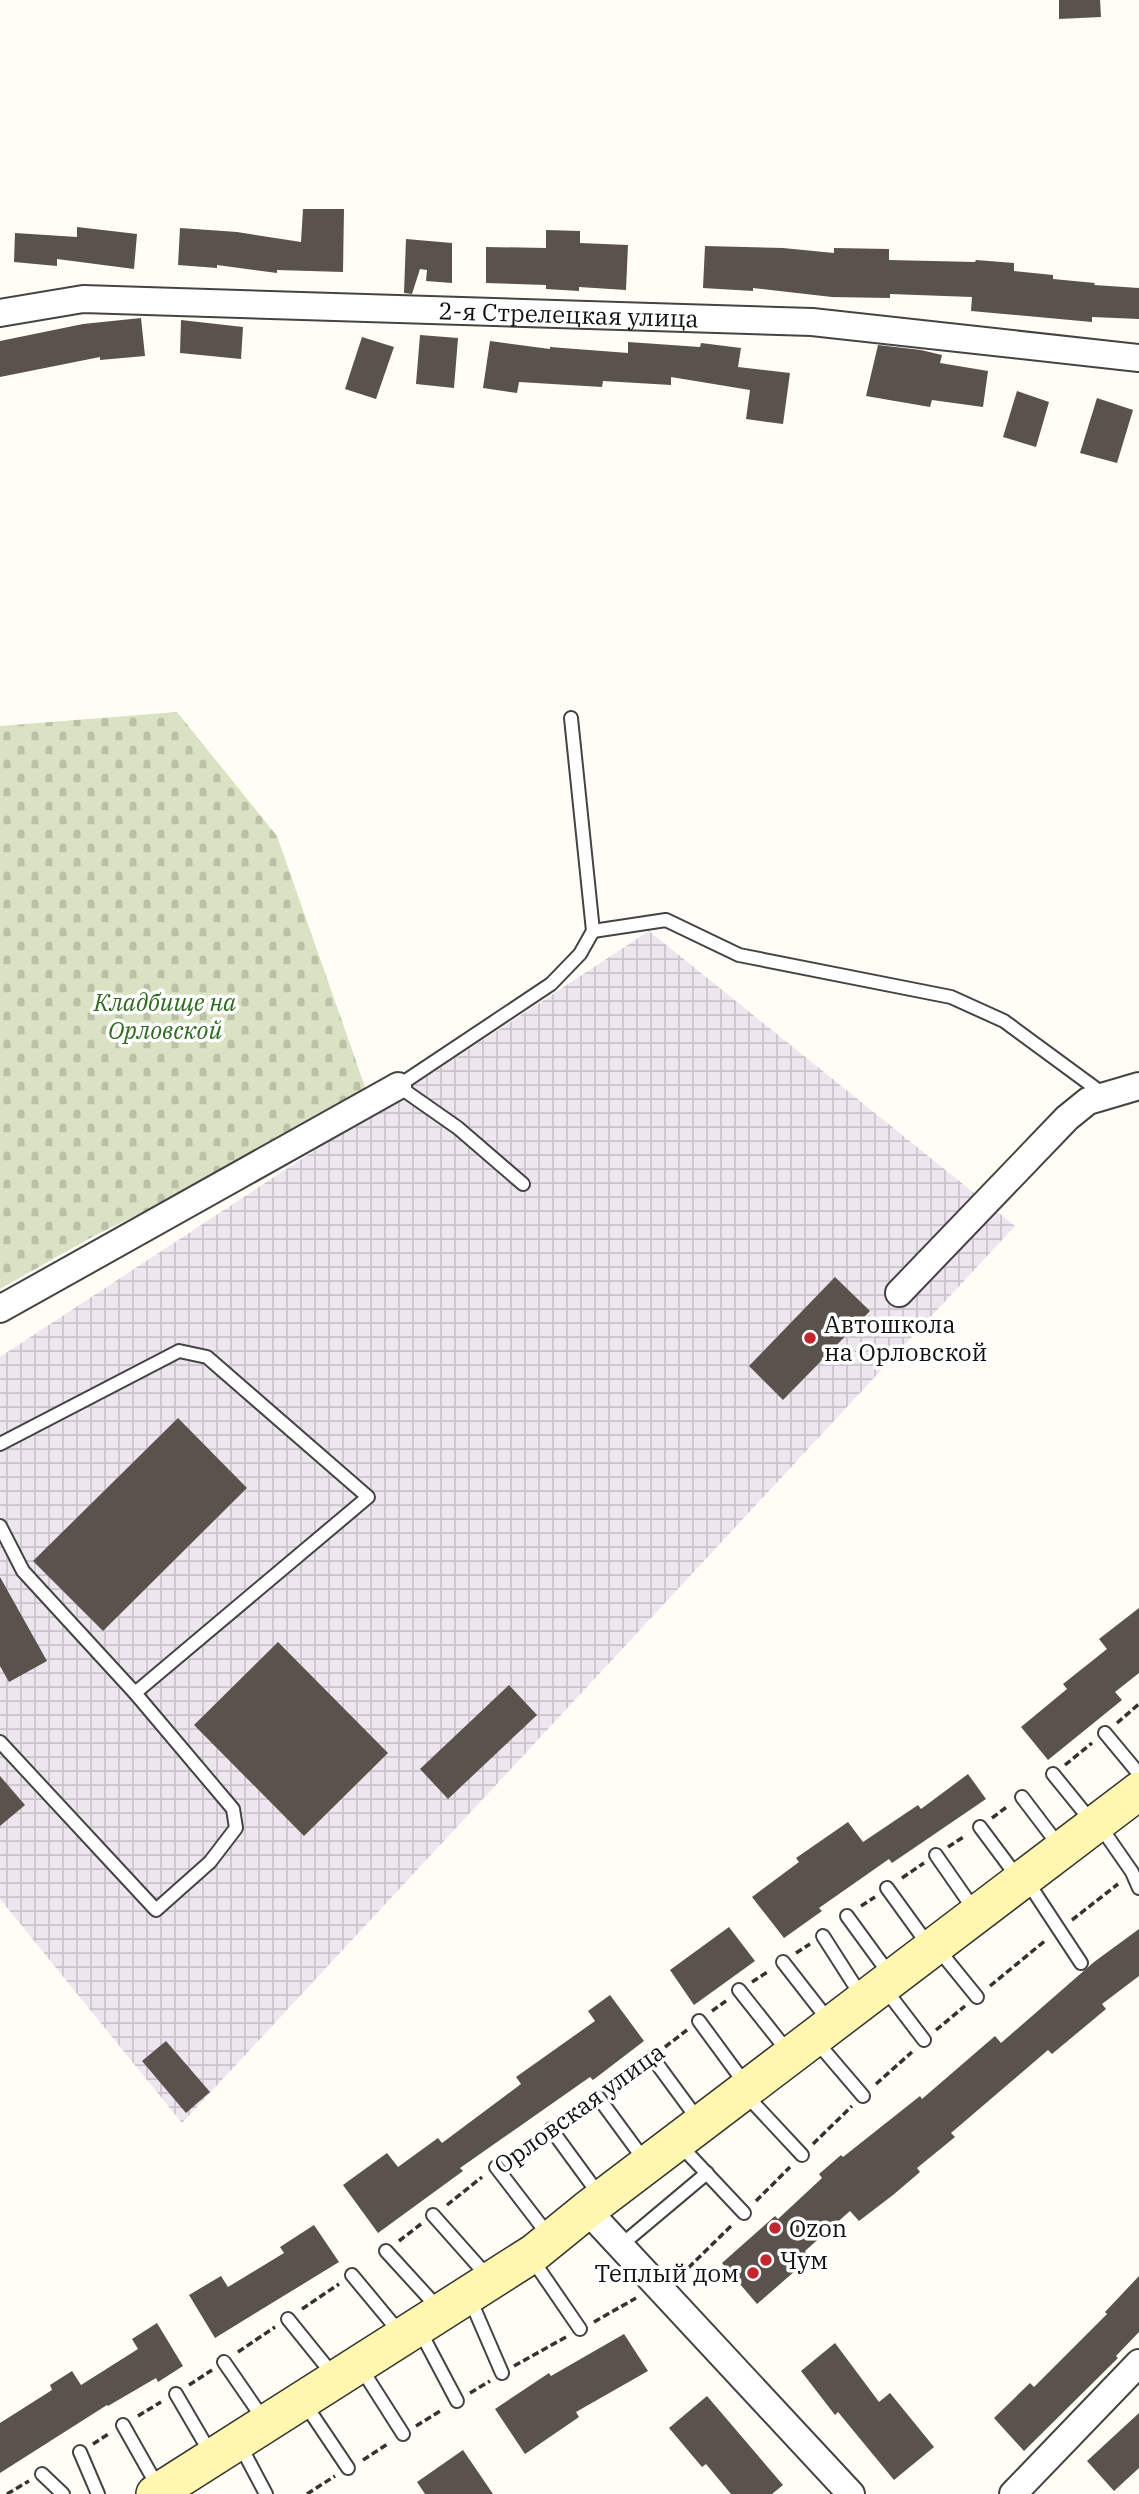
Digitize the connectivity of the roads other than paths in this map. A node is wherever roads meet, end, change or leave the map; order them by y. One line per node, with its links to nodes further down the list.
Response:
1 (0, 313): 2 (street, 2-я Стрелецкая улица)
2 (1139, 358)
3 (571, 718): 4 (lane)
4 (593, 932): 5 (lane); 7 (lane)
5 (398, 1086): 8 (lane); 10 (street)
6 (1139, 1086): 7 (street)
7 (1106, 1096): 9 (street)
8 (523, 1184)
9 (899, 1293)
10 (0, 1309)
11 (0, 1444): 13 (lane)
12 (0, 1526): 13 (lane)
13 (135, 1693): 15 (lane)
14 (1105, 1733): 17 (lane)
15 (0, 1742)
16 (1054, 1774): 20 (lane)
17 (1139, 1774)
18 (1139, 1792): 20 (main road)
19 (1022, 1797): 22 (lane)
20 (1096, 1824): 22 (main road); 26 (lane)
21 (980, 1827): 24 (lane)
22 (1062, 1850): 24 (main road)
23 (936, 1855): 27 (lane)
24 (1023, 1880): 27 (main road); 32 (lane)
25 (887, 1888): 30 (lane)
26 (1139, 1888)
27 (978, 1914): 30 (main road)
28 (847, 1916): 33 (lane)
29 (823, 1936): 33 (lane)
30 (933, 1947): 33 (main road); 35 (lane)
31 (783, 1962): 37 (lane)
32 (1081, 1963)
33 (880, 1988): 37 (main road); 38 (lane)
34 (739, 1990): 37 (lane)
35 (977, 1997)
36 (699, 2021): 40 (lane)
37 (812, 2039): 40 (main road); 41 (lane)
38 (924, 2040)
39 (652, 2057): 44 (lane)
40 (746, 2090): 44 (main road); 45 (lane)
41 (863, 2096)
42 (598, 2097): 46 (lane)
43 (551, 2129): 49 (lane)
44 (689, 2133): 46 (main road); 48 (lane)
45 (802, 2155)
46 (648, 2164): 49 (main road)
47 (496, 2167): 53 (lane)
48 (707, 2173): 50 (lane); 52 (lane)
49 (594, 2205): 52 (street); 53 (main road)
50 (744, 2213)
51 (433, 2215): 56 (lane)
52 (620, 2246): 75 (street)
53 (540, 2248): 56 (main road); 58 (lane)
54 (386, 2251): 56 (lane)
55 (352, 2275): 56 (lane)
56 (444, 2310): 61 (main road); 62 (lane); 65 (lane)
57 (288, 2319): 61 (lane)
58 (580, 2329)
59 (225, 2362): 69 (lane)
60 (1139, 2363): 76 (street)
61 (348, 2372): 64 (main road); 67 (lane)
62 (502, 2373)
63 (176, 2394): 69 (lane)
64 (302, 2401): 69 (main road); 70 (lane)
65 (457, 2401)
66 (123, 2425): 69 (lane)
67 (403, 2434)
68 (80, 2452): 73 (lane)
69 (201, 2467): 74 (lane)
70 (348, 2468)
71 (42, 2474): 72 (lane)
72 (62, 2494)
73 (98, 2494)
74 (266, 2494)
75 (851, 2494)
76 (1013, 2494)

